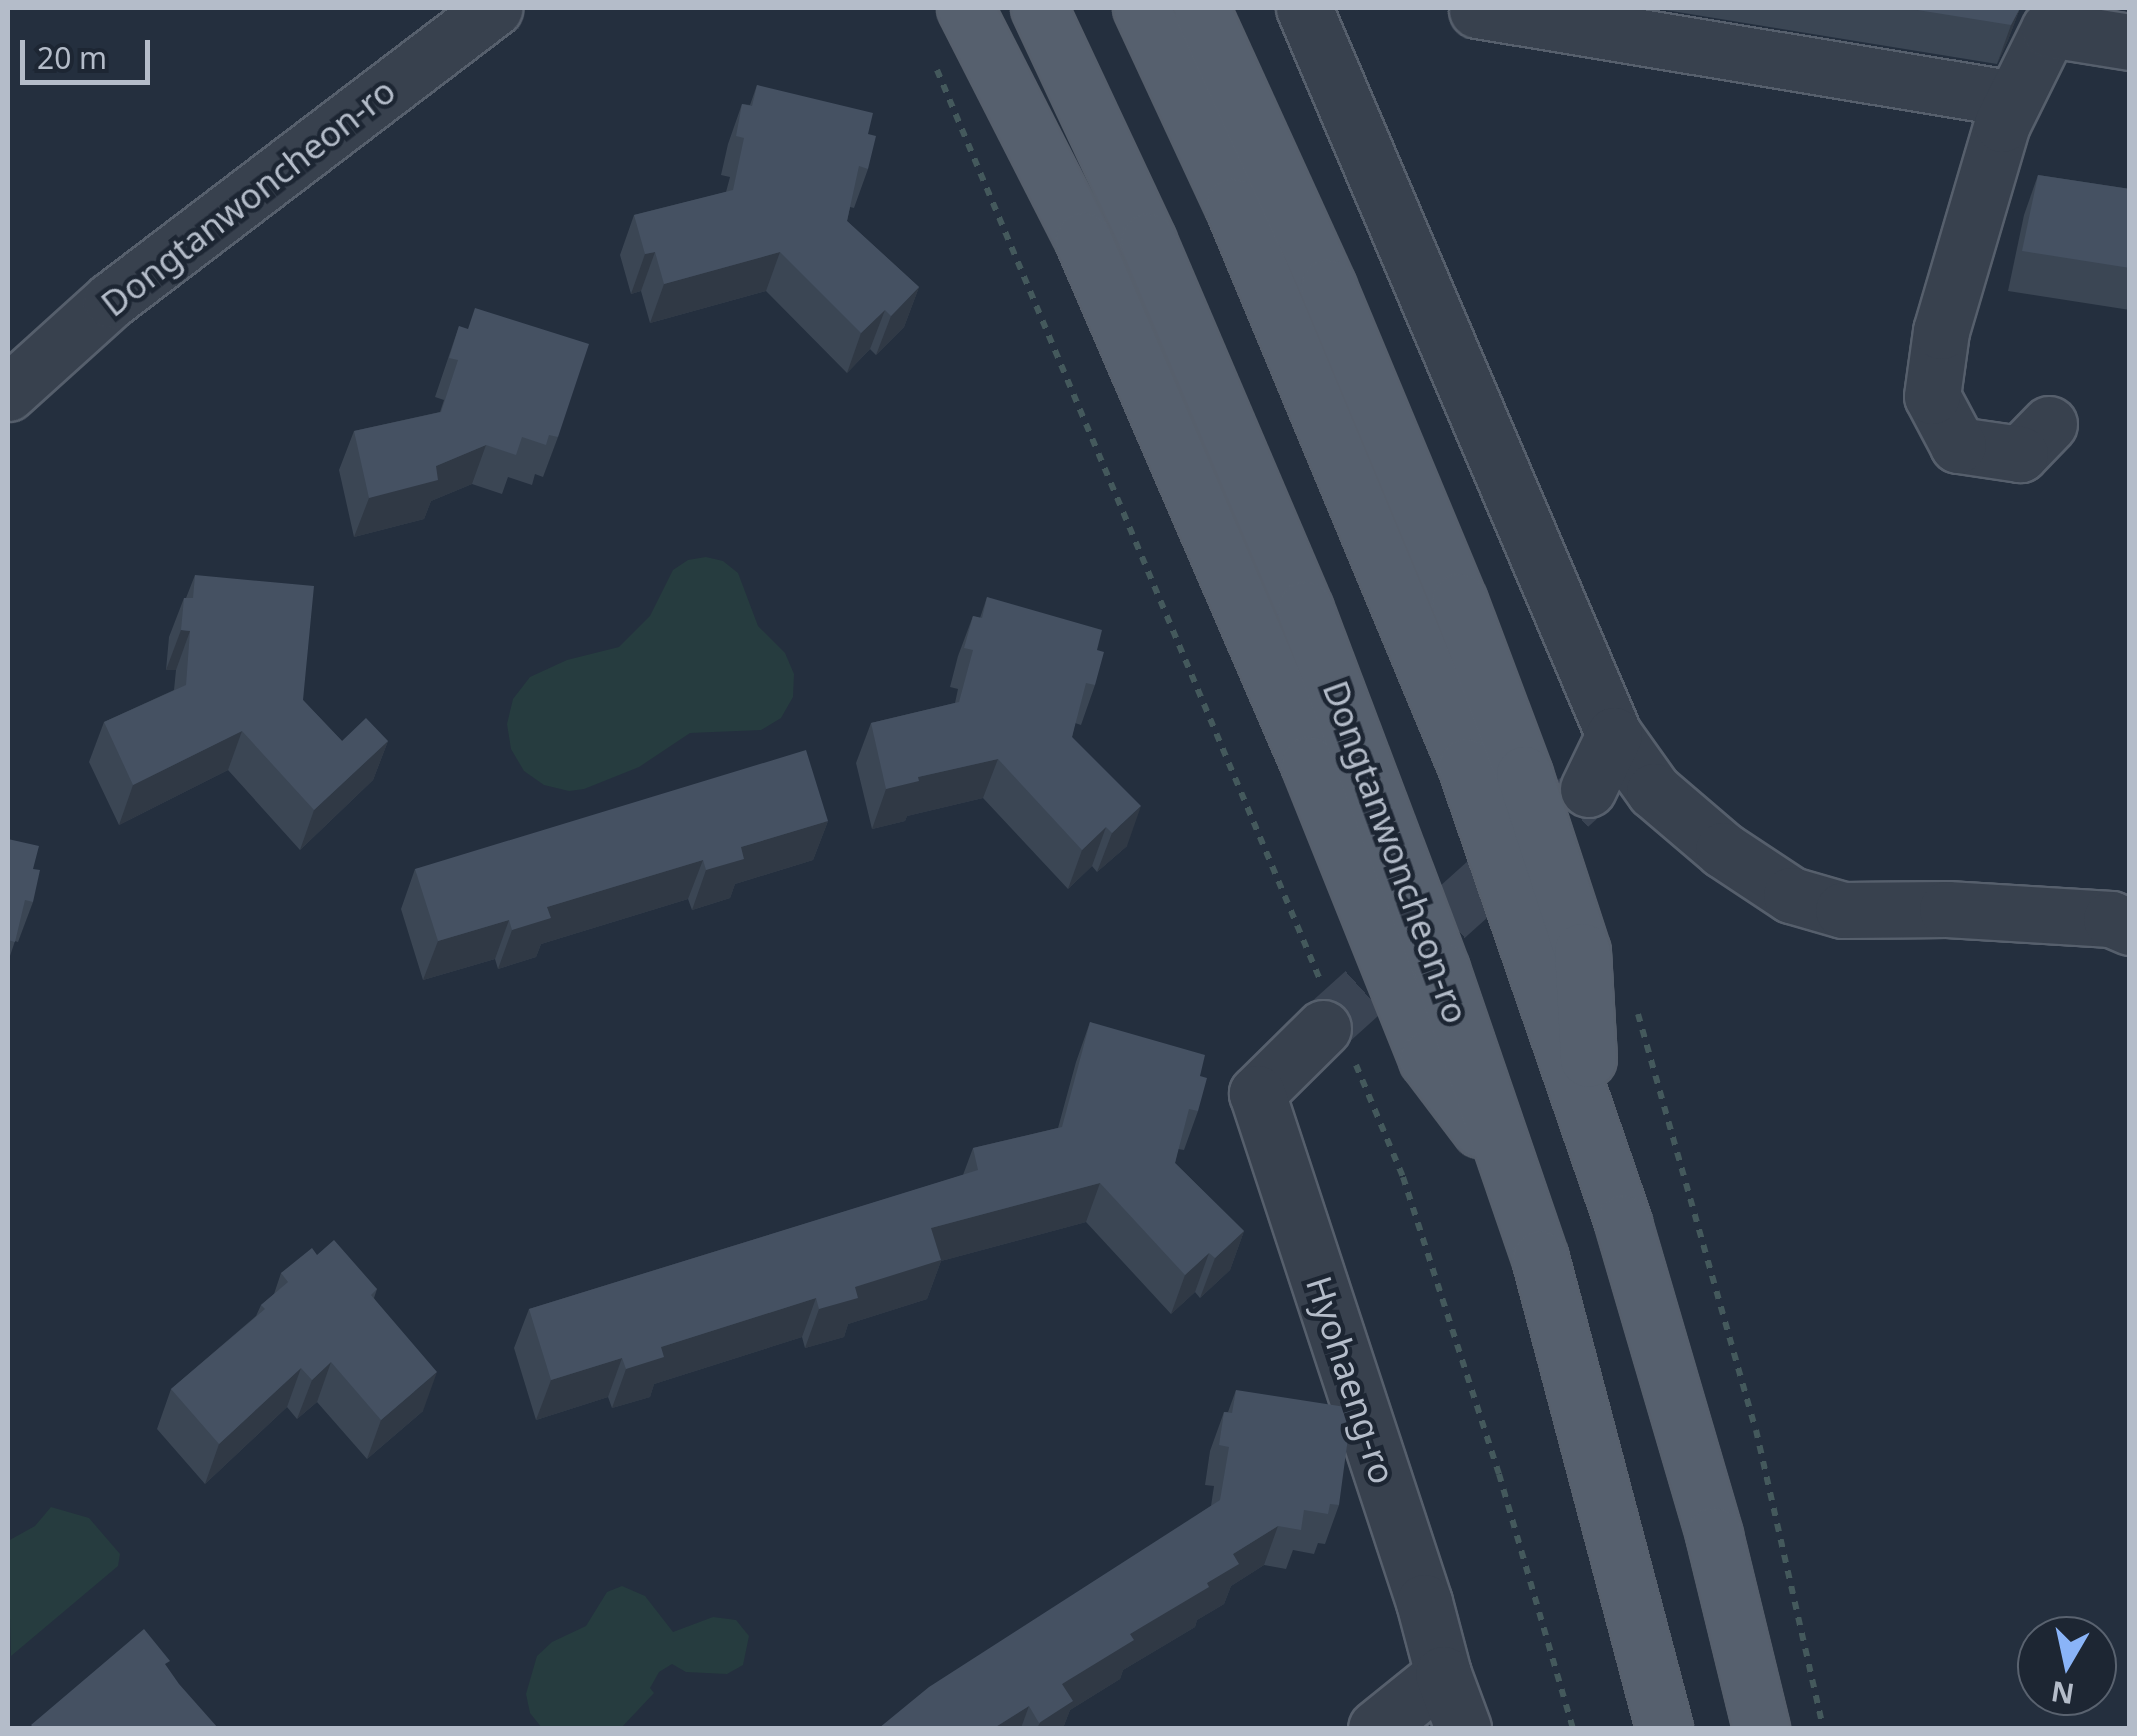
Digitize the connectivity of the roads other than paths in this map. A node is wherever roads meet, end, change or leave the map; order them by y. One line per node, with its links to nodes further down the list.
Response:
1 (494, 8): 10 (street, Dongtanwoncheon-ro)
2 (965, 8): 17 (main road)
3 (1039, 8): 17 (main road, Dongtanwoncheon-ro)
4 (1141, 8): 16 (main road)
5 (1201, 8): 16 (main road)
6 (1304, 8): 12 (street)
7 (1477, 10): 9 (street)
8 (2130, 42): 9 (street)
9 (2014, 98): 11 (street)
10 (8, 393)
11 (2049, 424)
12 (1614, 735): 13 (street); 14 (street)
13 (1588, 789)
14 (2130, 927)
15 (1333, 1024): 18 (street, Hyohaeng-ro)
16 (1592, 1132): 22 (main road)
17 (1509, 1166): 21 (main road, Dongtanwoncheon-ro)
18 (1443, 1674): 19 (street); 20 (street)
19 (1376, 1728)
20 (1463, 1728)
21 (1664, 1728)
22 (1761, 1728)

